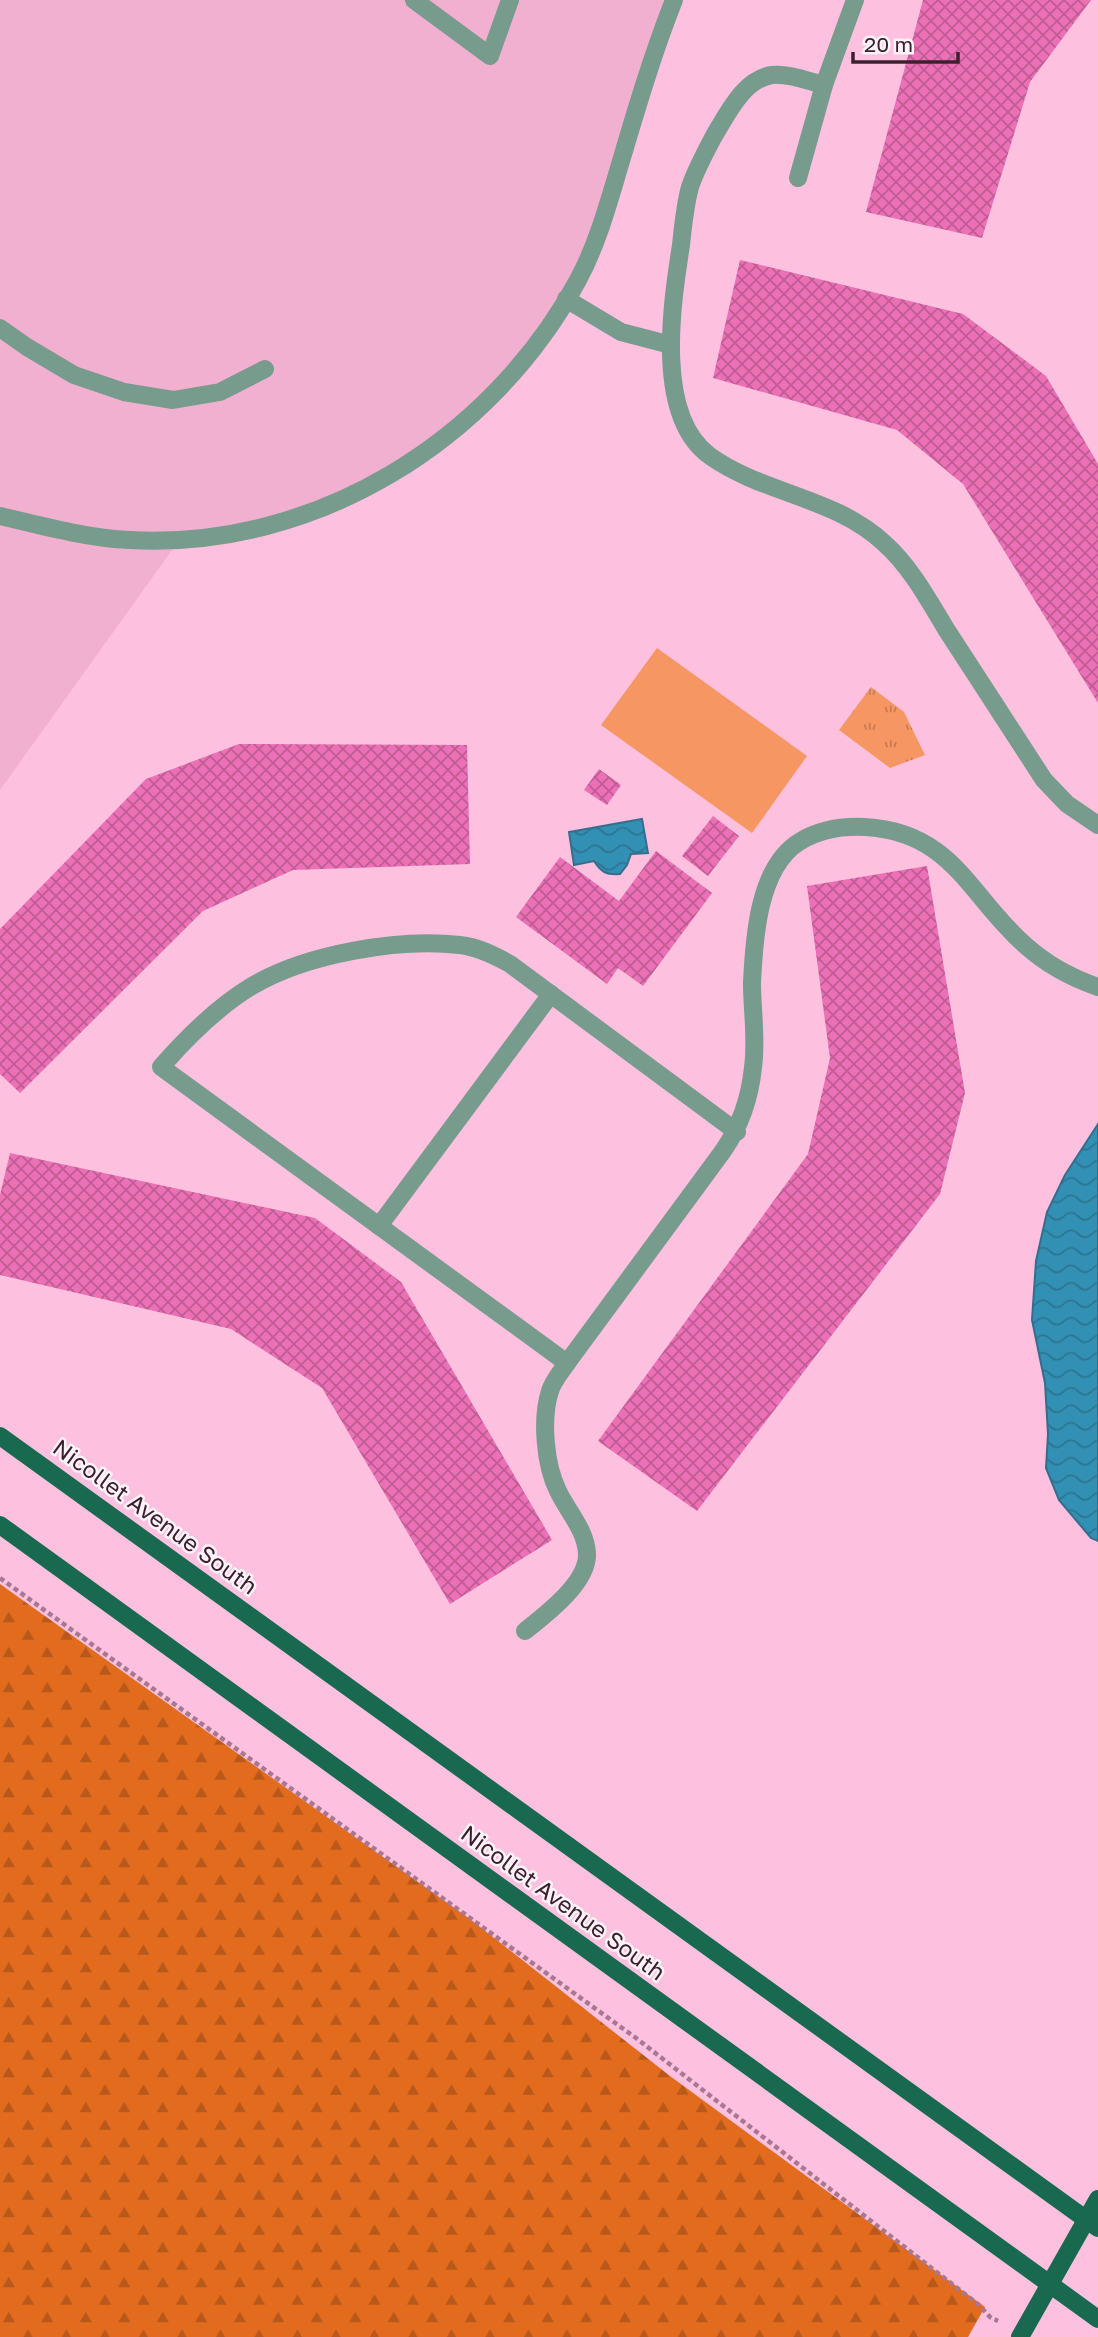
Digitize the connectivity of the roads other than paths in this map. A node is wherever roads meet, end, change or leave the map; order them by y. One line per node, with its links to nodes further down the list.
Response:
1 (414, 0): 2 (street)
2 (510, 0)
3 (674, 0): 7 (street)
4 (855, 0): 5 (street)
5 (824, 85): 6 (street); 9 (street)
6 (798, 178)
7 (566, 299): 9 (street); 11 (street)
8 (0, 328): 10 (street)
9 (671, 345): 12 (street)
10 (265, 369)
11 (0, 516)
12 (1098, 825)
13 (1098, 987): 15 (street)
14 (551, 993): 15 (street); 16 (street); 16 (street)
15 (737, 1132): 17 (street)
16 (379, 1226): 17 (street)
17 (567, 1363): 20 (street)
18 (0, 1436): 22 (main road, Nicollet Avenue South)
19 (0, 1525): 23 (main road, Nicollet Avenue South)
20 (525, 1630)
21 (1098, 2199): 22 (main road)
22 (1092, 2224): 23 (main road)
23 (1049, 2285): 24 (main road, Nicollet Avenue South); 25 (main road)
24 (1098, 2319)
25 (1020, 2337)

